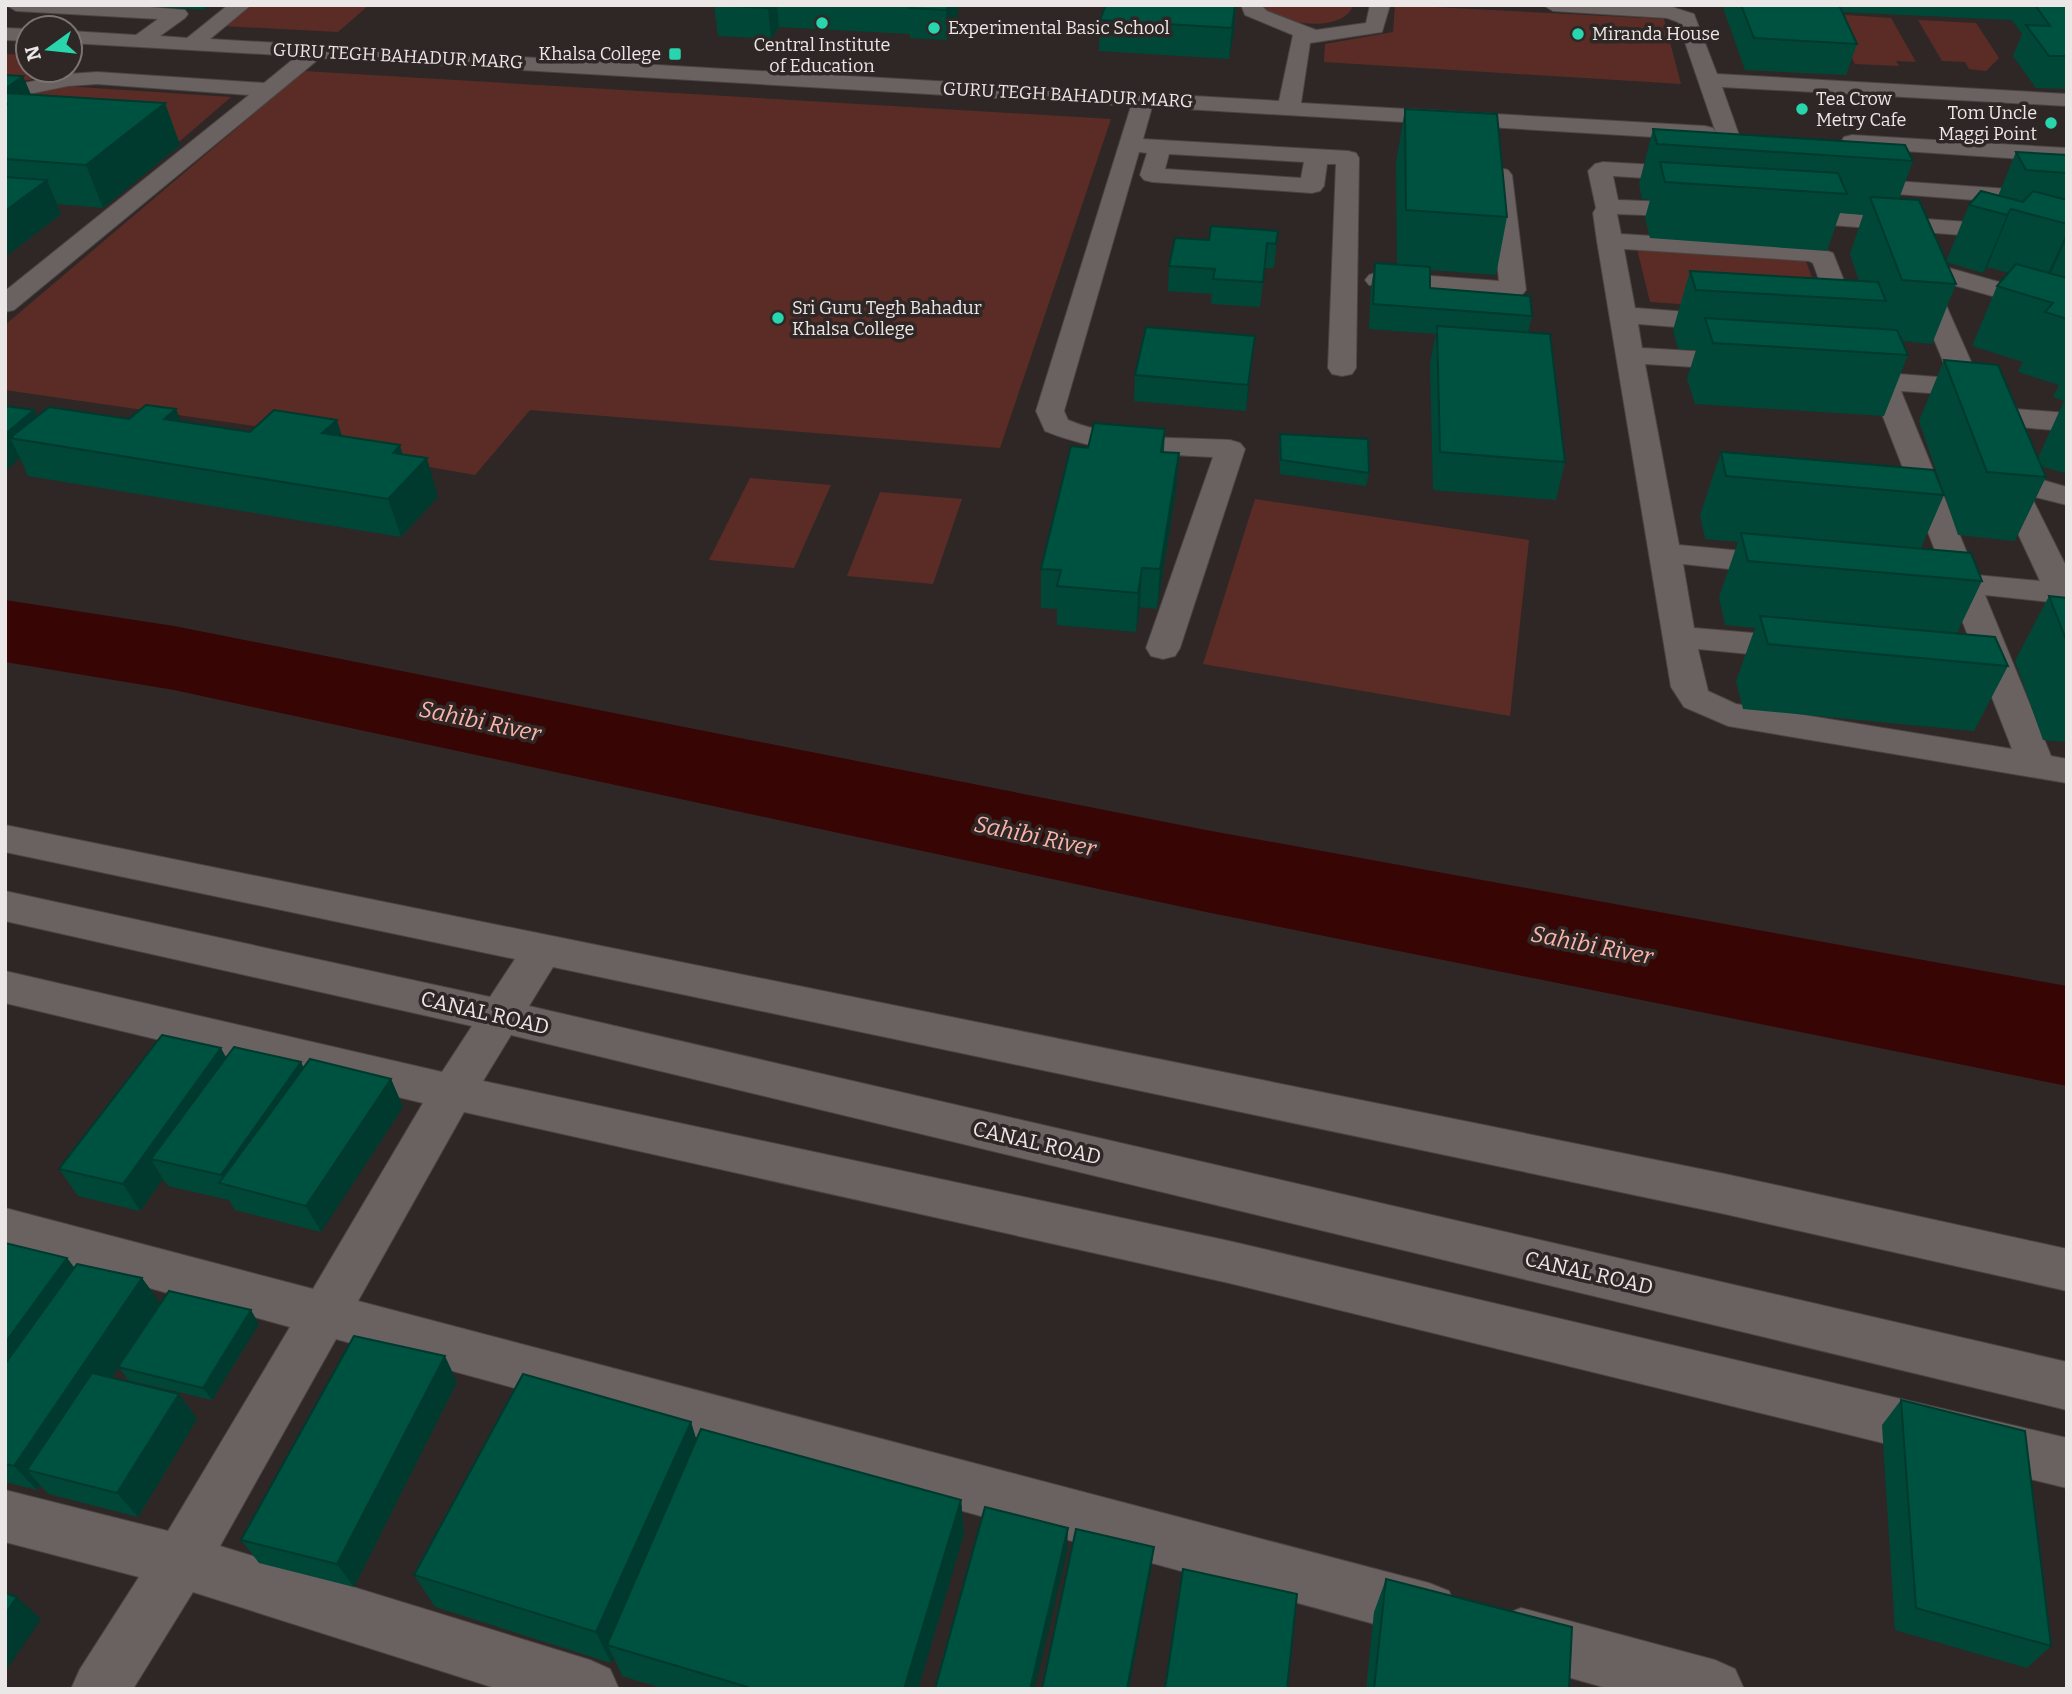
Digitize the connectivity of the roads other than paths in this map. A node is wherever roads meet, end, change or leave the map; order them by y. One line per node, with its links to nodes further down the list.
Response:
1 (16, 5): 8 (street)
2 (241, 5): 9 (street)
3 (1251, 5): 6 (street)
4 (1380, 5): 6 (street)
5 (1553, 5): 13 (street)
6 (1315, 37): 20 (street)
7 (84, 38): 8 (street, GURU TEGH BAHADUR MARG)
8 (131, 41): 9 (street, GURU TEGH BAHADUR MARG); 11 (street)
9 (190, 45): 10 (street, GURU TEGH BAHADUR MARG)
10 (315, 52): 15 (street); 18 (street, GURU TEGH BAHADUR MARG)
11 (84, 70)
12 (84, 79): 15 (street)
13 (1708, 80): 17 (street); 22 (street)
14 (49, 84): 16 (street)
15 (268, 90): 42 (street)
16 (5, 93)
17 (1944, 93): 19 (street); 21 (street)
18 (1144, 99): 20 (street, GURU TEGH BAHADUR MARG); 26 (street)
19 (2067, 100)
20 (1289, 108): 24 (street, GURU TEGH BAHADUR MARG)
21 (1964, 131): 27 (street); 28 (street)
22 (1728, 135): 23 (street, GURU TEGH BAHADUR MARG); 24 (street, GURU TEGH BAHADUR MARG)
23 (1756, 136)
24 (1496, 139): 41 (street)
25 (1824, 140): 27 (street)
26 (1131, 145): 41 (street); 62 (street)
27 (1906, 145): 31 (street)
28 (2067, 155)
29 (1717, 175): 33 (street)
30 (1828, 183): 31 (street)
31 (1925, 190): 32 (street); 37 (street)
32 (2067, 200)
33 (1608, 208): 34 (street); 39 (street)
34 (1721, 212)
35 (1762, 215): 36 (street)
36 (1898, 223): 37 (street); 40 (street)
37 (1939, 227): 38 (street)
38 (2067, 236)
39 (1609, 241): 44 (street); 46 (street)
40 (1917, 267): 43 (street); 52 (street)
41 (1344, 277): 49 (street)
42 (5, 304)
43 (2067, 309)
44 (1622, 316): 45 (street); 47 (street)
45 (1754, 325)
46 (1819, 329)
47 (1629, 355): 48 (street); 56 (street)
48 (1776, 365)
49 (1342, 368)
50 (1830, 368): 51 (street)
51 (1882, 381): 52 (street); 59 (street)
52 (1974, 402): 53 (street); 54 (street)
53 (2067, 422)
54 (2008, 480): 55 (street); 60 (street)
55 (2067, 496)
56 (1664, 553): 57 (street); 61 (street)
57 (1813, 568)
58 (1908, 578): 59 (street)
59 (1963, 583): 60 (street); 64 (street)
60 (2064, 598)
61 (1678, 637): 63 (street); 64 (street)
62 (1163, 648)
63 (1829, 650)
64 (2051, 768)
65 (5, 838): 67 (street)
66 (5, 906): 69 (street, CANAL ROAD)
67 (543, 949): 69 (street); 72 (street)
68 (5, 987): 70 (street)
69 (501, 1016): 70 (street); 74 (street, CANAL ROAD)
70 (453, 1092): 73 (street); 75 (street)
71 (5, 1228): 73 (street)
72 (2067, 1270)
73 (325, 1313): 77 (street); 80 (street)
74 (2067, 1386)
75 (2066, 1468)
76 (5, 1516): 77 (street)
77 (181, 1561): 78 (street); 79 (street)
78 (100, 1689)
79 (590, 1689)
80 (1714, 1689)

